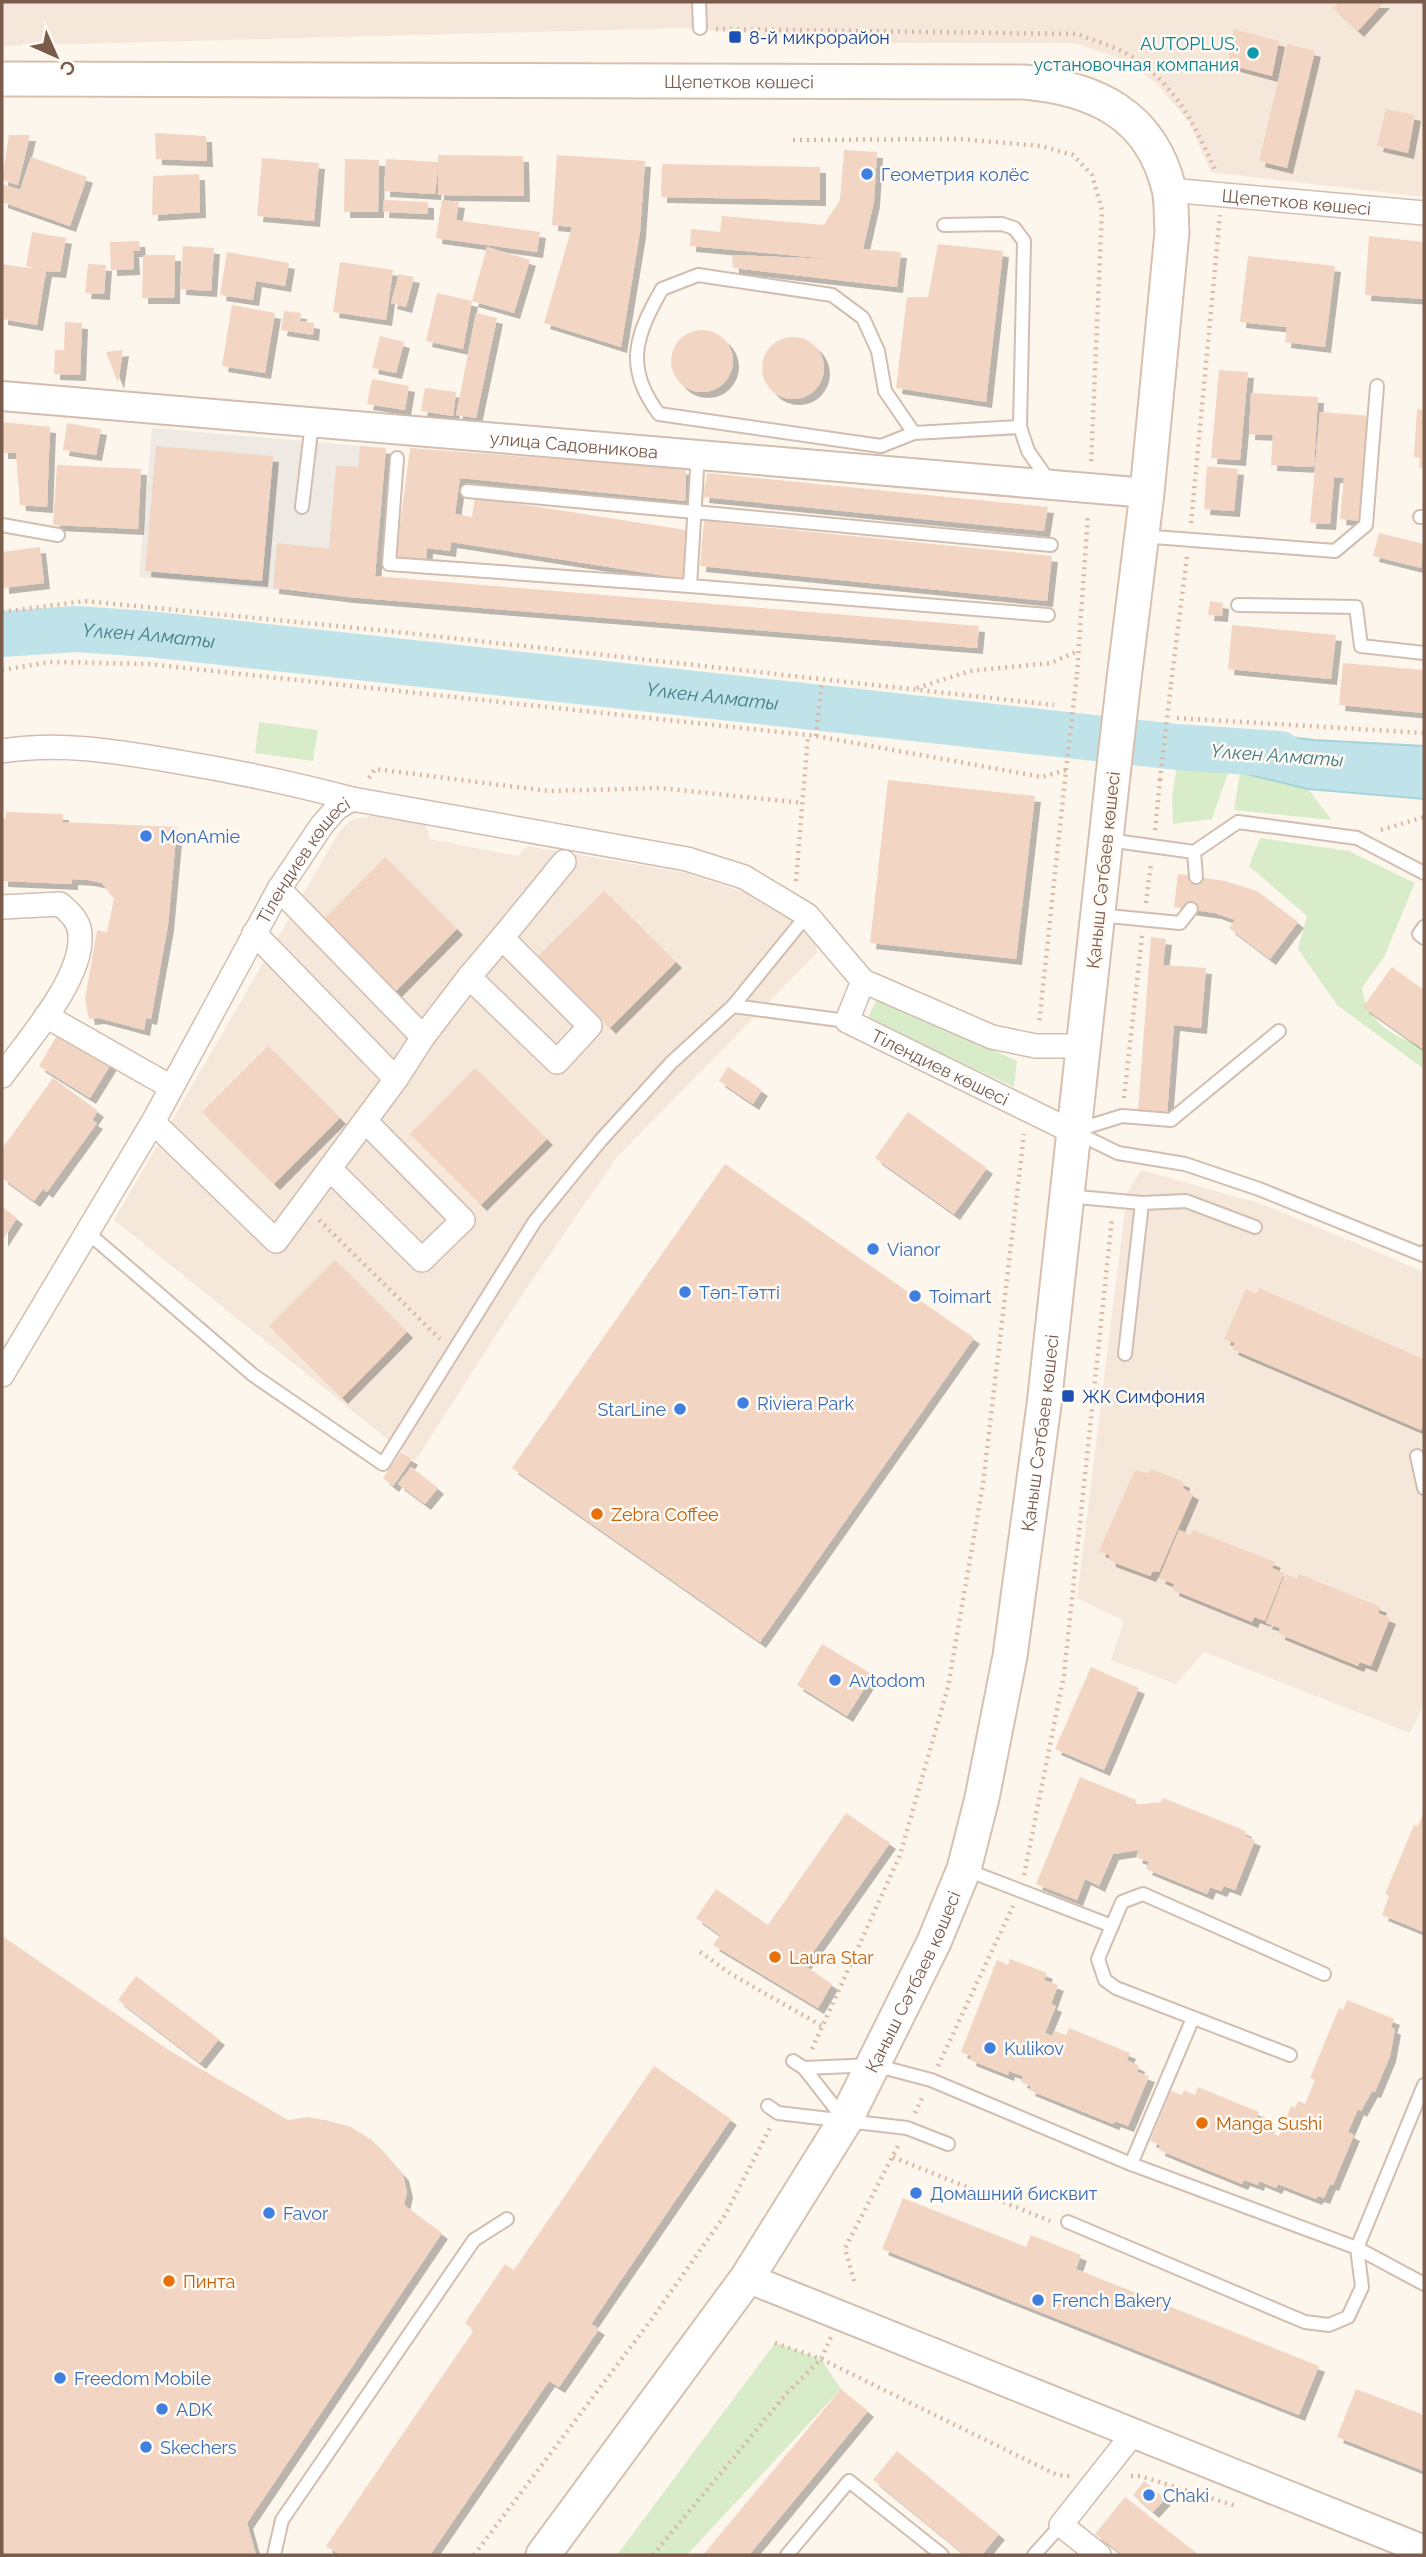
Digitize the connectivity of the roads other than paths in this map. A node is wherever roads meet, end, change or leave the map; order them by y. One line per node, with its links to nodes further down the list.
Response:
1 (699, 2): 2 (lane)
2 (700, 28)
3 (2, 79): 4 (main road, Щепетков көшесі)
4 (1169, 190): 5 (street, Щепетков көшесі); 16 (main road, Қаныш Сәтбаев көшесі)
5 (1424, 213)
6 (944, 225): 10 (lane)
7 (1377, 386): 21 (lane)
8 (2, 396): 9 (street, улица Садовникова)
9 (312, 423): 12 (street, улица Садовникова); 17 (lane)
10 (1020, 426): 11 (lane); 14 (lane)
11 (914, 433): 11 (lane)
12 (698, 453): 14 (street, улица Садовникова); 18 (lane)
13 (397, 458): 23 (lane)
14 (1051, 483): 16 (street, улица Садовникова)
15 (467, 491): 18 (lane)
16 (1147, 493): 21 (main road, Қаныш Сәтбаев көшесі)
17 (302, 507)
18 (695, 509): 22 (lane); 23 (lane)
19 (2, 525): 20 (lane)
20 (58, 535)
21 (1141, 536): 29 (main road, Қаныш Сәтбаев көшесі, bridge)
22 (1051, 545)
23 (690, 586): 25 (lane)
24 (1238, 605): 26 (lane)
25 (1048, 615)
26 (1424, 653)
27 (2, 751): 28 (street)
28 (352, 799): 34 (street, Тілендиев көшесі); 37 (street, Тілендиев көшесі)
29 (1106, 840): 30 (lane); 38 (main road, Қаныш Сәтбаев көшесі)
30 (1194, 852): 32 (lane); 33 (lane)
31 (564, 862): 41 (street)
32 (1424, 873)
33 (1196, 877)
34 (279, 889): 40 (street, Тілендиев көшесі); 49 (street)
35 (2, 907): 46 (street)
36 (1191, 909): 38 (lane)
37 (801, 910): 44 (street, Тілендиев көшесі); 45 (lane)
38 (1097, 915): 50 (main road, Қаныш Сәтбаев көшесі)
39 (1424, 927): 42 (lane)
40 (254, 933): 52 (street); 53 (street, Тілендиев көшесі)
41 (502, 937): 43 (street); 43 (street)
42 (1424, 937)
43 (469, 978): 49 (street)
44 (863, 981): 47 (street); 50 (street, Тілендиев көшесі)
45 (733, 1006): 47 (lane); 61 (lane)
46 (46, 1016): 51 (street); 53 (street)
47 (847, 1021): 56 (street, Тілендиев көшесі)
48 (1279, 1031): 56 (lane)
49 (423, 1037): 52 (street)
50 (1083, 1046): 56 (main road, Қаныш Сәтбаев көшесі)
51 (2, 1076)
52 (396, 1079): 54 (street)
53 (171, 1087): 55 (street, Тілендиев көшесі)
54 (365, 1121): 57 (street); 57 (street)
55 (153, 1122): 57 (street); 61 (street, Тілендиев көшесі)
56 (1073, 1132): 58 (main road, Қаныш Сәтбаев көшесі); 62 (lane)
57 (330, 1169)
58 (1066, 1196): 59 (lane); 67 (main road, Қаныш Сәтбаев көшесі)
59 (1142, 1203): 60 (lane); 63 (lane)
60 (1255, 1227)
61 (87, 1231): 64 (street, Тілендиев көшесі)
62 (1424, 1252)
63 (1125, 1354)
64 (4, 1366)
65 (1417, 1456): 66 (lane)
66 (1424, 1488)
67 (964, 1869): 68 (lane); 72 (main road, Қаныш Сәтбаев көшесі)
68 (1112, 1926): 69 (lane); 70 (lane)
69 (1324, 1974)
70 (1193, 2018): 71 (lane); 77 (lane)
71 (1290, 2056)
72 (874, 2065): 75 (main road, Қаныш Сәтбаев көшесі); 75 (lane); 77 (lane)
73 (1424, 2085): 80 (lane)
74 (773, 2109): 75 (lane)
75 (845, 2121): 76 (lane); 81 (main road, Қаныш Сәтбаев көшесі)
76 (948, 2144)
77 (1131, 2165): 80 (lane)
78 (508, 2219): 86 (lane)
79 (1068, 2222): 80 (lane)
80 (1357, 2248): 82 (lane)
81 (747, 2278): 83 (street); 87 (main road, Қаныш Сәтбаев көшесі)
82 (1424, 2284)
83 (1132, 2435): 84 (street); 85 (street)
84 (1061, 2525): 90 (lane); 91 (street)
85 (1424, 2550)
86 (274, 2555)
87 (543, 2555)
88 (787, 2555): 89 (lane)
89 (942, 2555)
90 (1034, 2555)
91 (1099, 2555)

